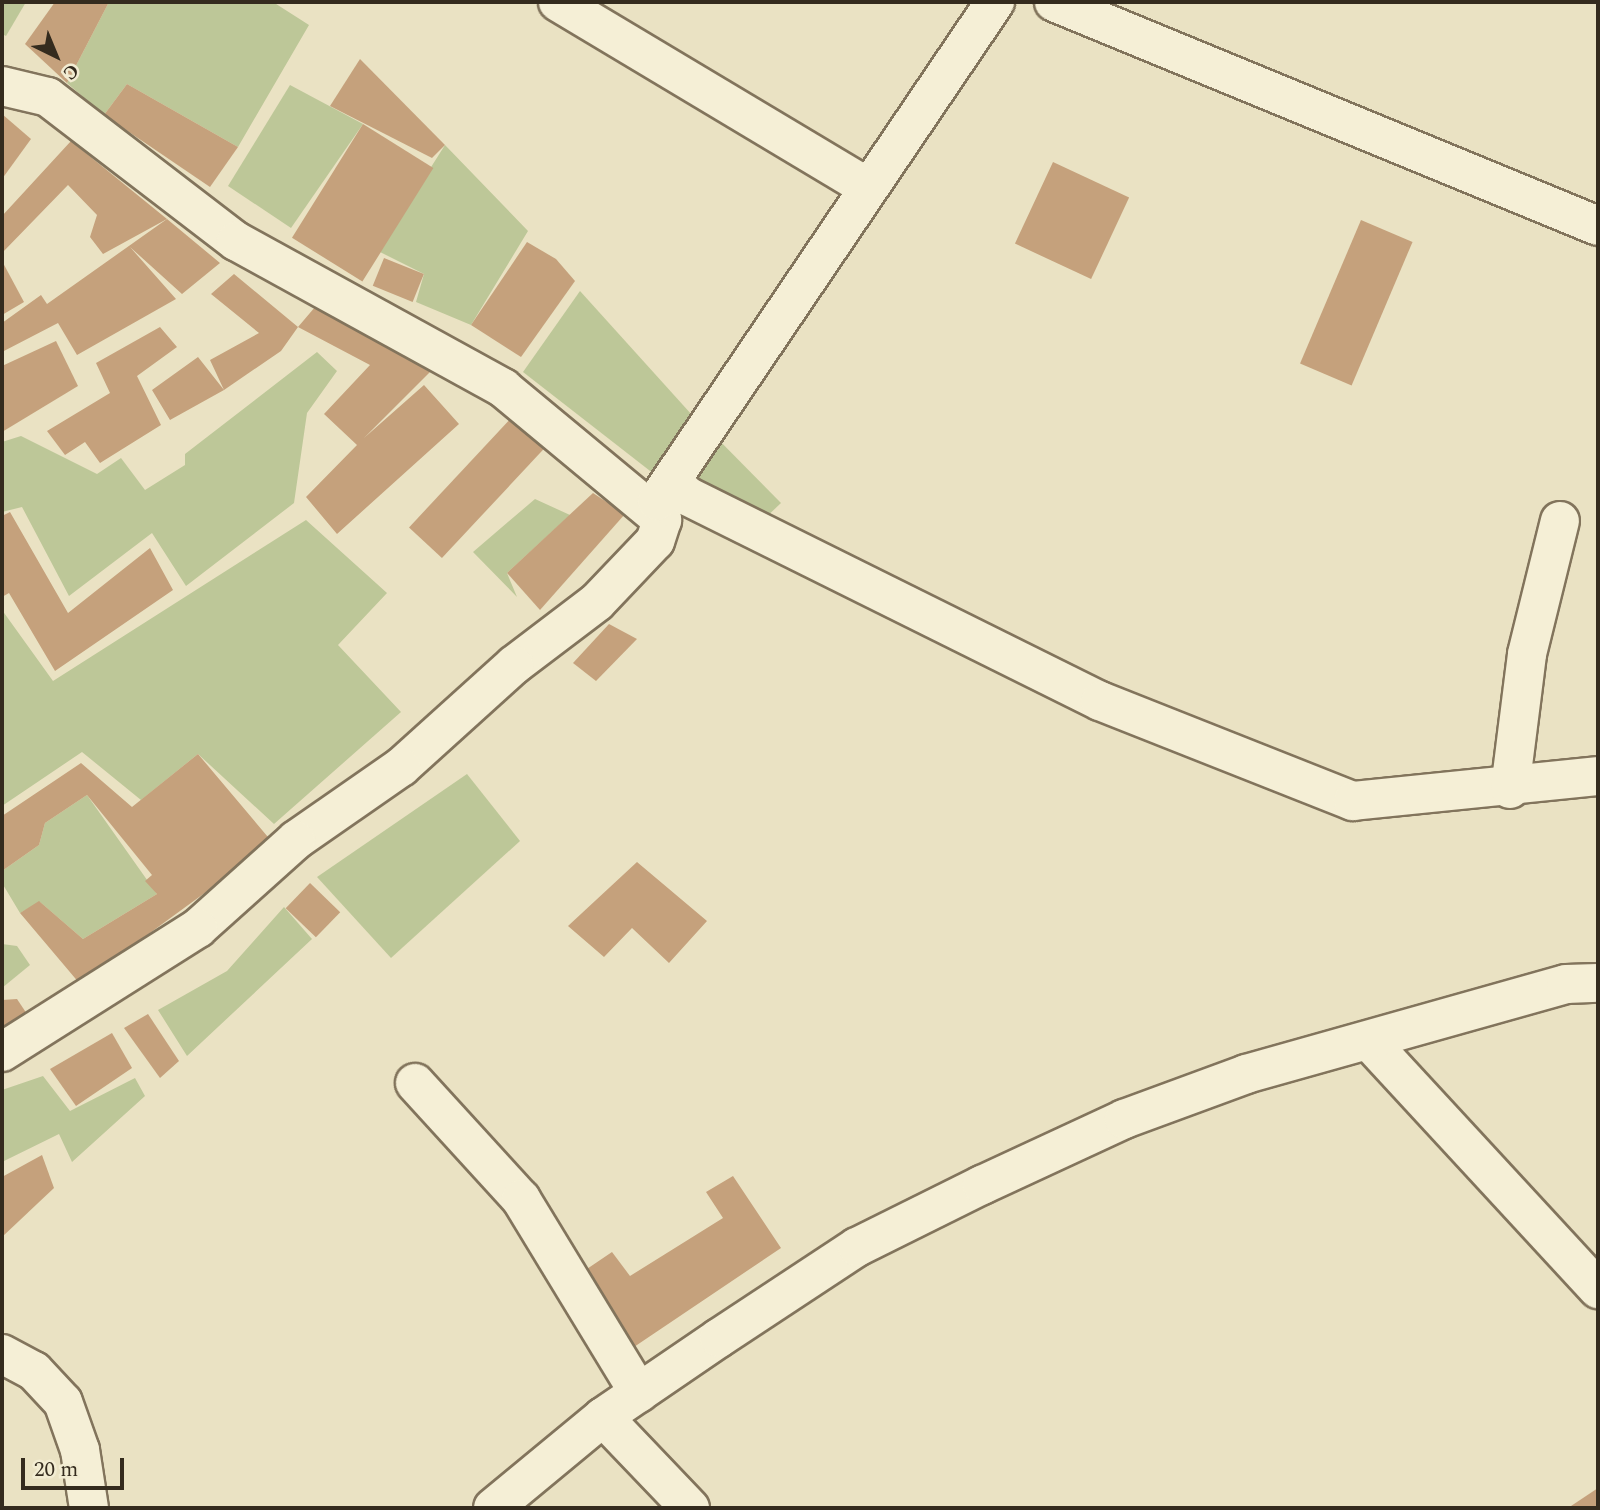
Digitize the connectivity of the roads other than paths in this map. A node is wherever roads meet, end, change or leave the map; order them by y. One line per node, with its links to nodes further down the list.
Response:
1 (558, 2): 5 (street)
2 (995, 2): 5 (street)
3 (1054, 2): 6 (street)
4 (2, 86): 7 (street)
5 (867, 187): 7 (street)
6 (1598, 226)
7 (662, 494): 10 (street); 13 (street)
8 (1560, 522): 10 (street)
9 (1598, 776): 10 (street)
10 (1510, 789)
11 (1598, 983): 12 (street)
12 (1371, 1043): 15 (street); 17 (street)
13 (2, 1052)
14 (415, 1083): 17 (street)
15 (1598, 1289)
16 (2, 1354): 19 (street)
17 (639, 1393): 18 (street)
18 (603, 1417): 20 (street); 21 (street)
19 (89, 1508)
20 (493, 1508)
21 (690, 1508)

